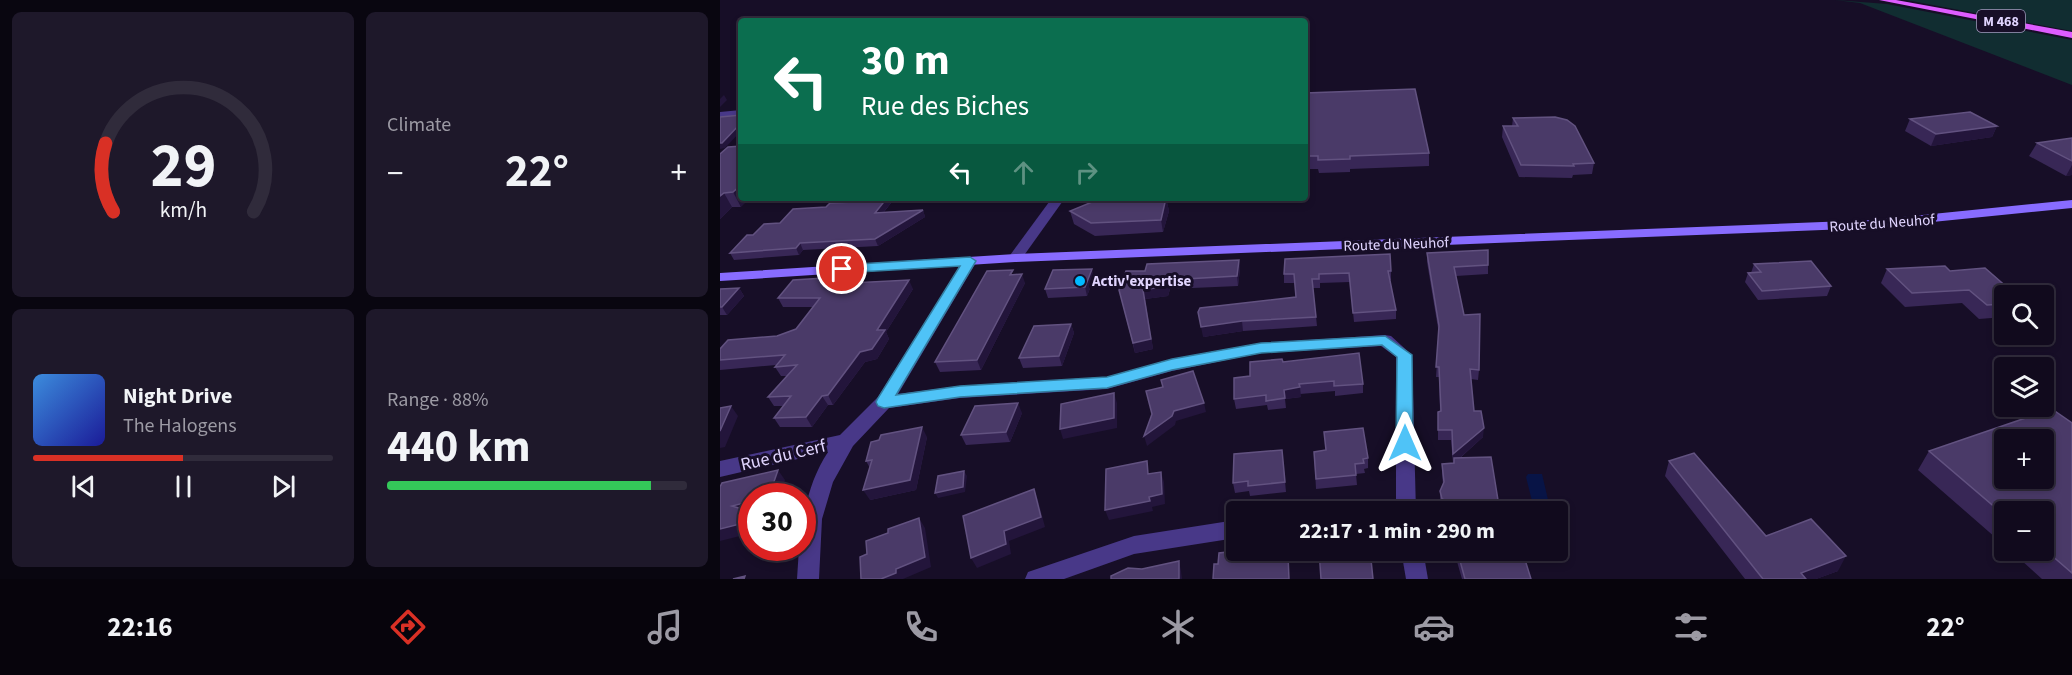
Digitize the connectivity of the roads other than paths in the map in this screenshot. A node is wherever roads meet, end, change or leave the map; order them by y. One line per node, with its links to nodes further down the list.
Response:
1 (1883, 0): 2 (main road, M 468)
2 (2072, 34)
3 (738, 113): 4 (street)
4 (720, 115)
5 (1057, 201): 7 (street)
6 (2072, 204): 7 (street, Route du Neuhof)
7 (1015, 258): 8 (street, Route du Neuhof)
8 (970, 261): 9 (street, Route du Neuhof); 10 (street)
9 (720, 277)
10 (884, 402): 11 (street); 13 (street)
11 (846, 441): 12 (street, Rue du Cerf); 16 (street)
12 (720, 469)
13 (1400, 501)
14 (1226, 530): 17 (street)
15 (1414, 561): 18 (street)
16 (808, 579)
17 (1036, 579)
18 (1417, 579)

